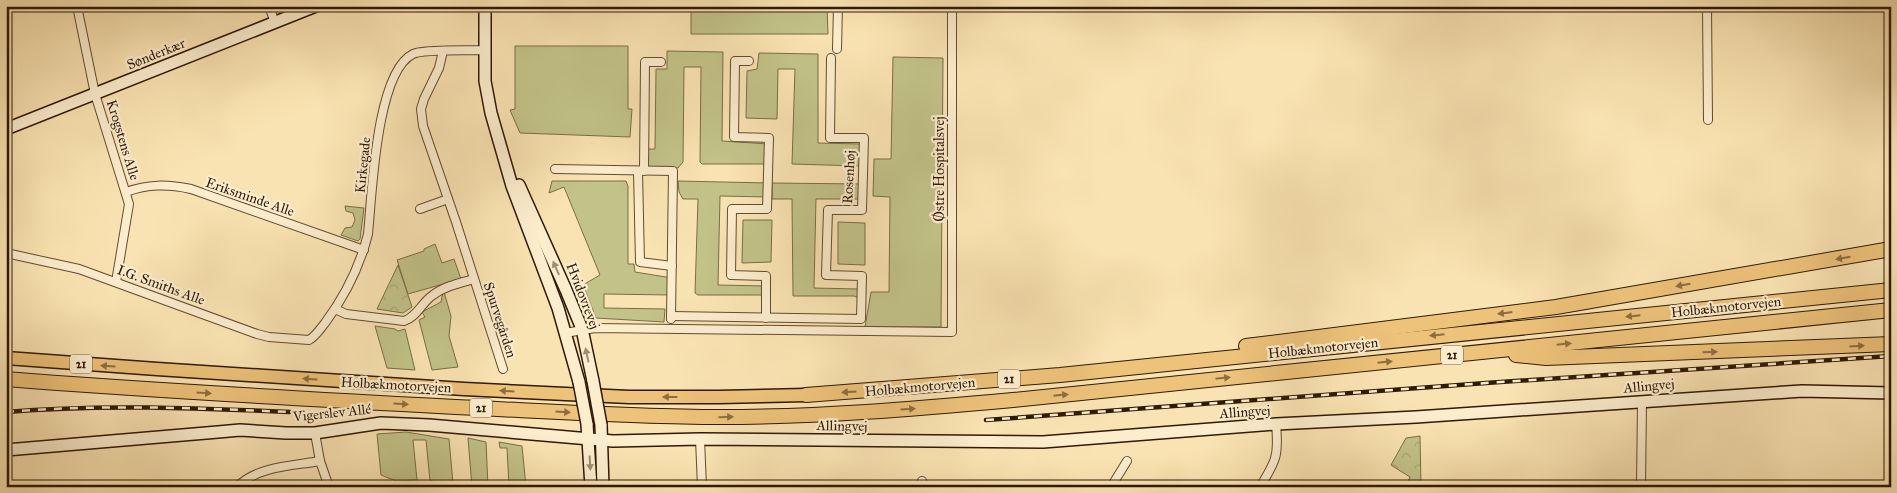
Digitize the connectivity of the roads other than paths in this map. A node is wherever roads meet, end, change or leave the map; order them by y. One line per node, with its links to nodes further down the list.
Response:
1 (77, 6): 15 (street, Krogstens Alle)
2 (269, 6): 8 (street)
3 (316, 6): 8 (street, Sønderkær)
4 (485, 6): 9 (street, Hvidovrevej)
5 (838, 6): 10 (street)
6 (952, 6): 35 (street, Østre Hospitalsvej)
7 (1707, 6): 16 (street)
8 (276, 23): 15 (street, Sønderkær)
9 (485, 50): 11 (street, Kirkegade); 18 (street, Hvidovrevej)
10 (837, 50)
11 (443, 51): 22 (street, Spurvegården); 25 (street, Kirkegade)
12 (831, 58): 34 (street, Rosenhøj)
13 (749, 61): 34 (street)
14 (661, 62): 20 (street)
15 (95, 94): 17 (street, Sønderkær); 21 (street, Krogstens Alle)
16 (1708, 120)
17 (6, 129)
18 (504, 154): 36 (street, Hvidovrevej, one-way to 18); 37 (street, Hvidovrevej)
19 (555, 170): 20 (street)
20 (641, 171): 27 (street); 27 (street)
21 (126, 192): 25 (street, Eriksminde Alle); 29 (street, Krogstens Alle)
22 (448, 199): 23 (street); 28 (street, Spurvegården)
23 (420, 209)
24 (1891, 249): 42 (highway, one-way to 42)
25 (364, 250): 31 (street, Kirkegade)
26 (6, 253): 29 (street, I.G. Smiths Alle)
27 (672, 266): 33 (street)
28 (474, 279): 31 (street, Spurvegården); 43 (street, Spurvegården)
29 (116, 282): 38 (street, I.G. Smiths Alle)
30 (1891, 290): 42 (highway, Holbækmotorvejen / 21, one-way to 42)
31 (335, 309): 38 (street, Kirkegade)
32 (1891, 310): 40 (highway, Holbækmotorvejen / 21, one-way to 32)
33 (671, 316): 34 (street, Rosenhøj); 35 (street)
34 (766, 318)
35 (671, 328): 36 (street)
36 (582, 329): 37 (street); 52 (street, Hvidovrevej, one-way to 36, bridge)
37 (565, 334): 50 (street, Hvidovrevej, bridge)
38 (306, 341)
39 (1891, 344): 40 (highway, one-way to 39)
40 (1486, 352): 44 (highway, Holbækmotorvejen / 21, one-way to 40)
41 (6, 358): 46 (main road, Holbækmotorvejen / 21, one-way to 41)
42 (1124, 368): 46 (highway, Holbækmotorvejen / 21, one-way to 46)
43 (503, 369)
44 (6, 379)
45 (1891, 393): 47 (street, Allingvej)
46 (806, 395)
47 (1642, 402): 48 (street, Allingvej); 63 (street)
48 (1276, 424): 51 (street, Allingvej); 62 (street)
49 (314, 433): 50 (street, Vigerslev Allé); 53 (street, Vigerslev Allé); 54 (street)
50 (588, 439): 52 (street, Vigerslev Allé); 58 (street, Hvidovrevej, one-way to 58)
51 (700, 439): 52 (street, Allingvej); 60 (street)
52 (601, 440): 59 (street, Hvidovrevej)
53 (6, 450)
54 (320, 461): 56 (street); 57 (street)
55 (1126, 461): 61 (street)
56 (237, 487)
57 (329, 487)
58 (591, 487)
59 (602, 487)
60 (702, 487)
61 (1110, 487)
62 (1260, 487)
63 (1641, 487)

